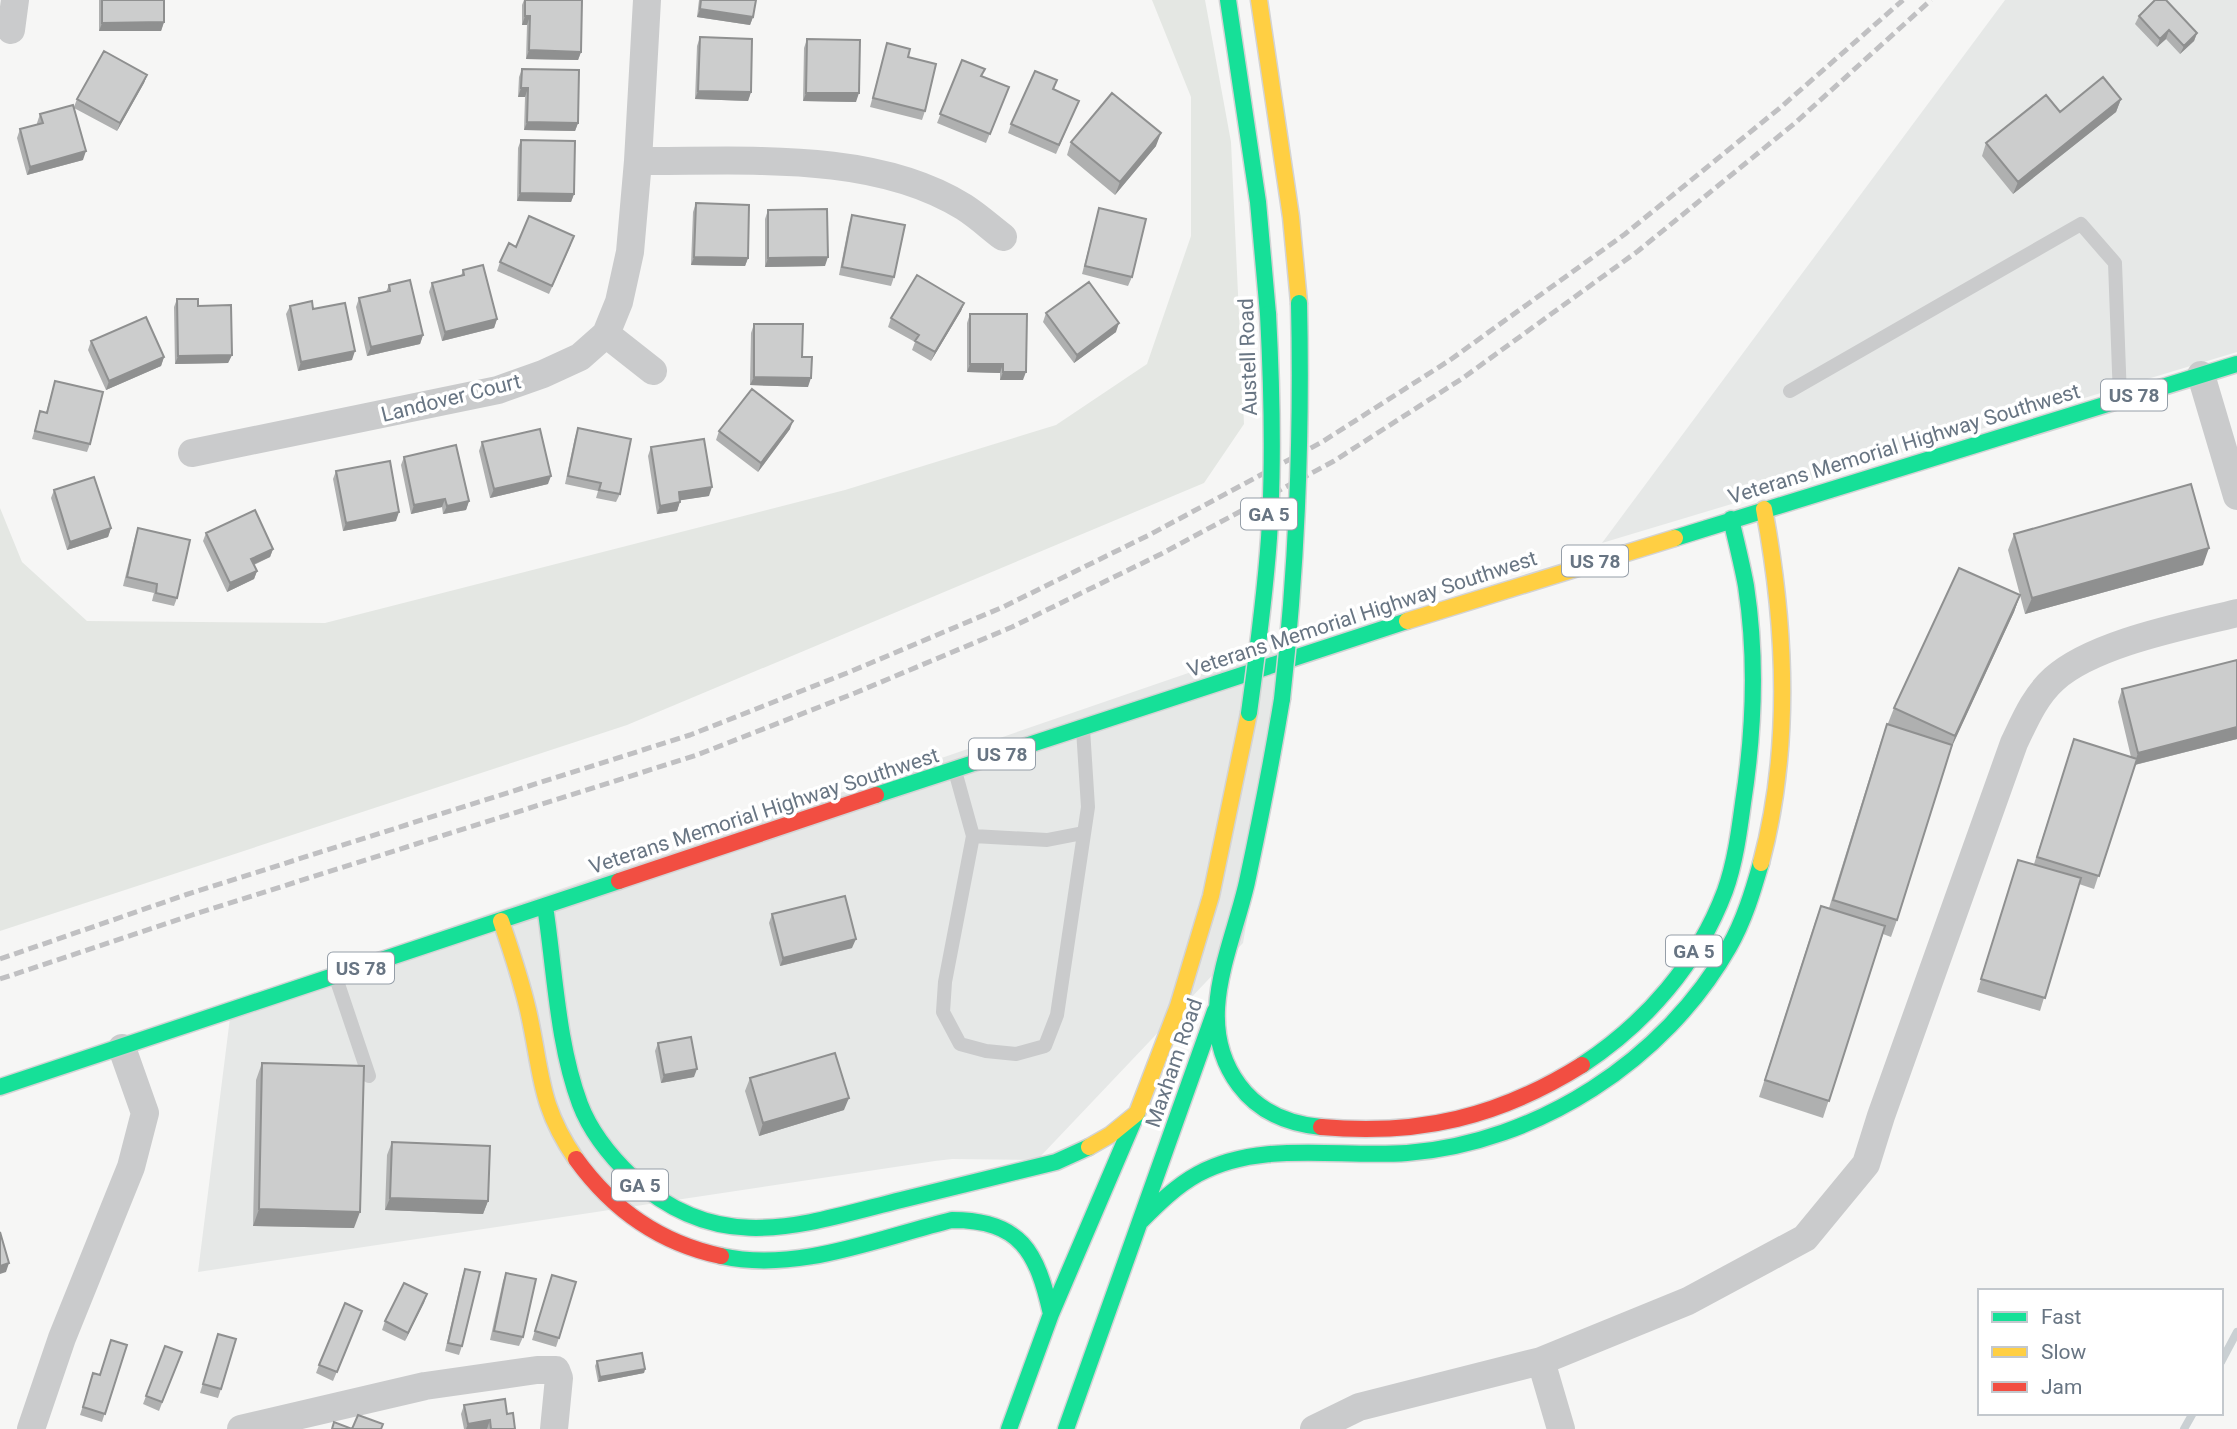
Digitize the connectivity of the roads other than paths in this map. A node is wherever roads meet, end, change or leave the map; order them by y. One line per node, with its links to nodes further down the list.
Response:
1 (15, 0): 5 (street)
2 (647, 0): 6 (street, Landover Court)
3 (1228, 0): 19 (main road, Austell Road / GA 5, bridge)
4 (1259, 0): 27 (main road, Maxham Road / GA 5, bridge)
5 (11, 30)
6 (638, 162): 7 (street); 8 (street, Landover Court)
7 (1003, 236)
8 (607, 334): 10 (street); 14 (street, Landover Court)
9 (2237, 364): 11 (main road, Veterans Memorial Highway Southwest / US 78)
10 (653, 372)
11 (2201, 375): 13 (main road, Veterans Memorial Highway Southwest / US 78); 15 (street)
12 (1790, 391): 13 (lane)
13 (2120, 399): 16 (main road, Veterans Memorial Highway Southwest / US 78)
14 (192, 453)
15 (2237, 496)
16 (1764, 509): 17 (main road, Veterans Memorial Highway Southwest / US 78); 32 (main road)
17 (1731, 519): 20 (main road, Veterans Memorial Highway Southwest / US 78); 27 (main road, GA 5)
18 (2237, 613): 34 (street)
19 (1249, 713): 31 (main road, Maxham Road / GA 5)
20 (1083, 727): 21 (main road, Veterans Memorial Highway Southwest / US 78); 22 (lane)
21 (955, 769): 23 (lane); 24 (main road, Veterans Memorial Highway Southwest / US 78)
22 (1083, 833): 23 (lane); 23 (lane)
23 (973, 836)
24 (545, 906): 25 (main road, US 78); 31 (main road, GA 5)
25 (501, 921): 26 (main road, US 78); 33 (main road)
26 (335, 977): 28 (main road, US 78); 29 (lane)
27 (1215, 1011): 32 (main road, Maxham Road)
28 (122, 1048): 30 (main road, US 78); 35 (street)
29 (369, 1076)
30 (0, 1087)
31 (1137, 1114): 33 (main road, Maxham Road)
32 (1142, 1221): 39 (main road, Maxham Road)
33 (1051, 1314): 38 (main road, Maxham Road)
34 (1541, 1361): 40 (street); 41 (street)
35 (31, 1429)
36 (241, 1429): 37 (street)
37 (554, 1429)
38 (1009, 1429)
39 (1066, 1429)
40 (1314, 1429)
41 (1562, 1429)

